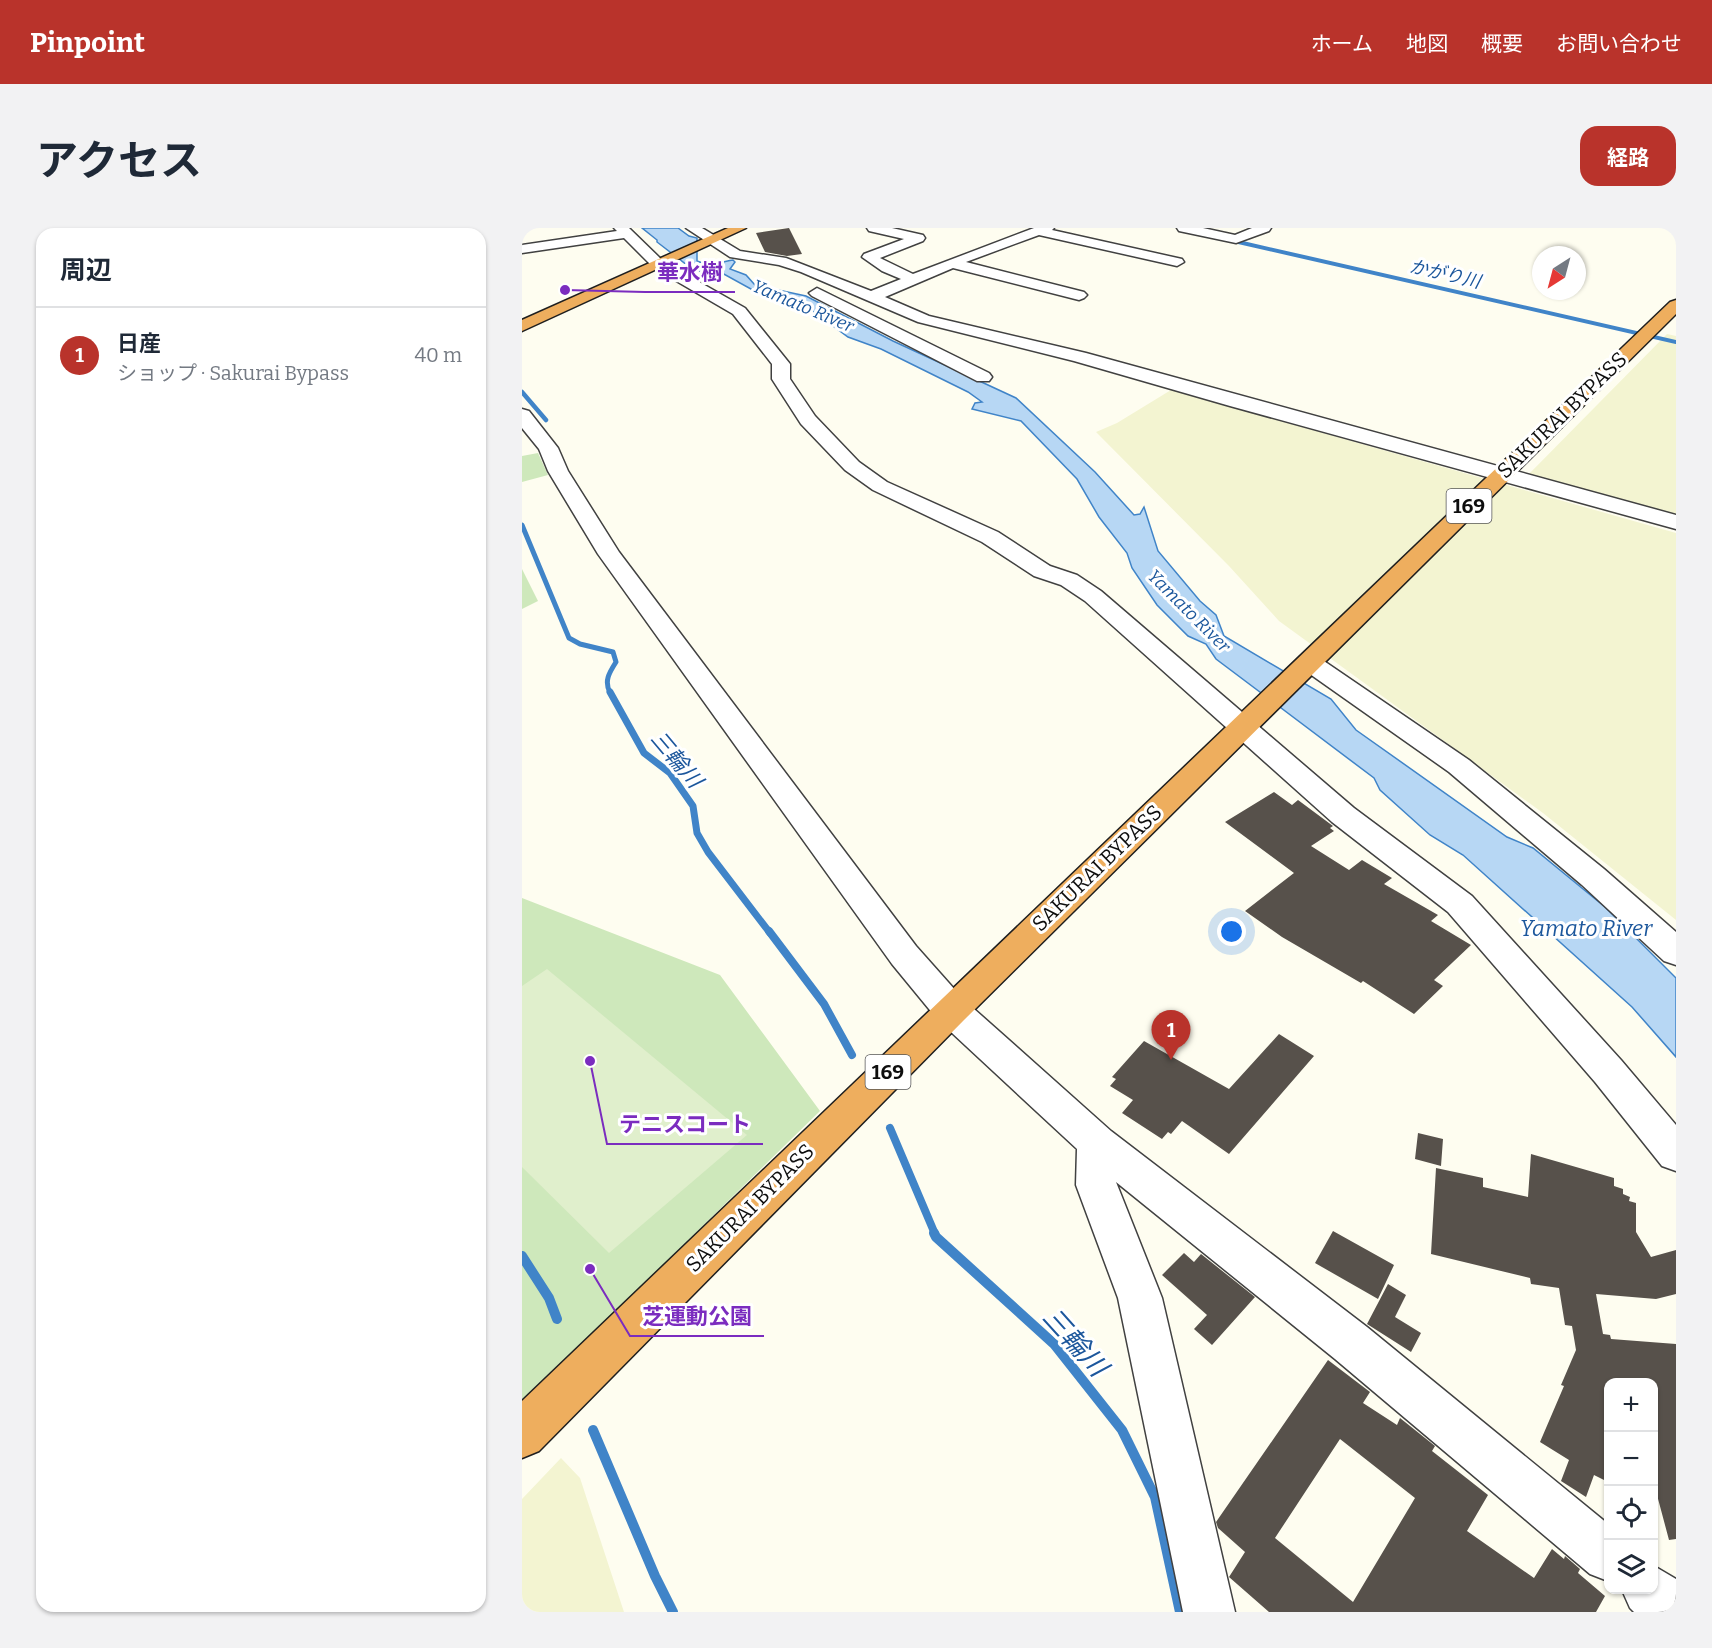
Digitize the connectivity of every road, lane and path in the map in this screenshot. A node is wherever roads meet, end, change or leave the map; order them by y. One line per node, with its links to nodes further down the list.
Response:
1 (693, 228): 10 (street)
2 (739, 228): 10 (highway)
3 (874, 228): 16 (street)
4 (914, 228): 9 (street)
5 (1184, 228): 6 (street)
6 (1264, 228)
7 (1043, 230): 13 (street); 14 (street)
8 (623, 231): 11 (street); 15 (street)
9 (930, 232)
10 (711, 241): 12 (street); 15 (highway)
11 (522, 249)
12 (767, 259): 18 (street); 21 (street)
13 (1177, 262)
14 (952, 263): 16 (street); 17 (street)
15 (661, 264): 20 (highway); 26 (street)
16 (914, 279): 18 (street)
17 (1079, 295)
18 (873, 296): 23 (street)
19 (1676, 305): 23 (highway, SAKURAI BYPASS / 169)
20 (522, 326)
21 (983, 377)
22 (522, 415): 28 (street)
23 (1500, 475): 24 (street); 25 (highway, SAKURAI BYPASS / 169)
24 (1676, 522)
25 (1303, 668): 26 (highway, SAKURAI BYPASS / 169); 27 (street)
26 (1250, 720): 28 (highway, SAKURAI BYPASS / 169); 30 (street)
27 (1676, 952)
28 (951, 1010): 29 (street); 31 (highway, SAKURAI BYPASS / 169)
29 (1097, 1143): 32 (street); 34 (street)
30 (1676, 1154)
31 (524, 1423)
32 (1604, 1553)
33 (1653, 1594): 35 (street)
34 (1209, 1612)
35 (1676, 1612)

